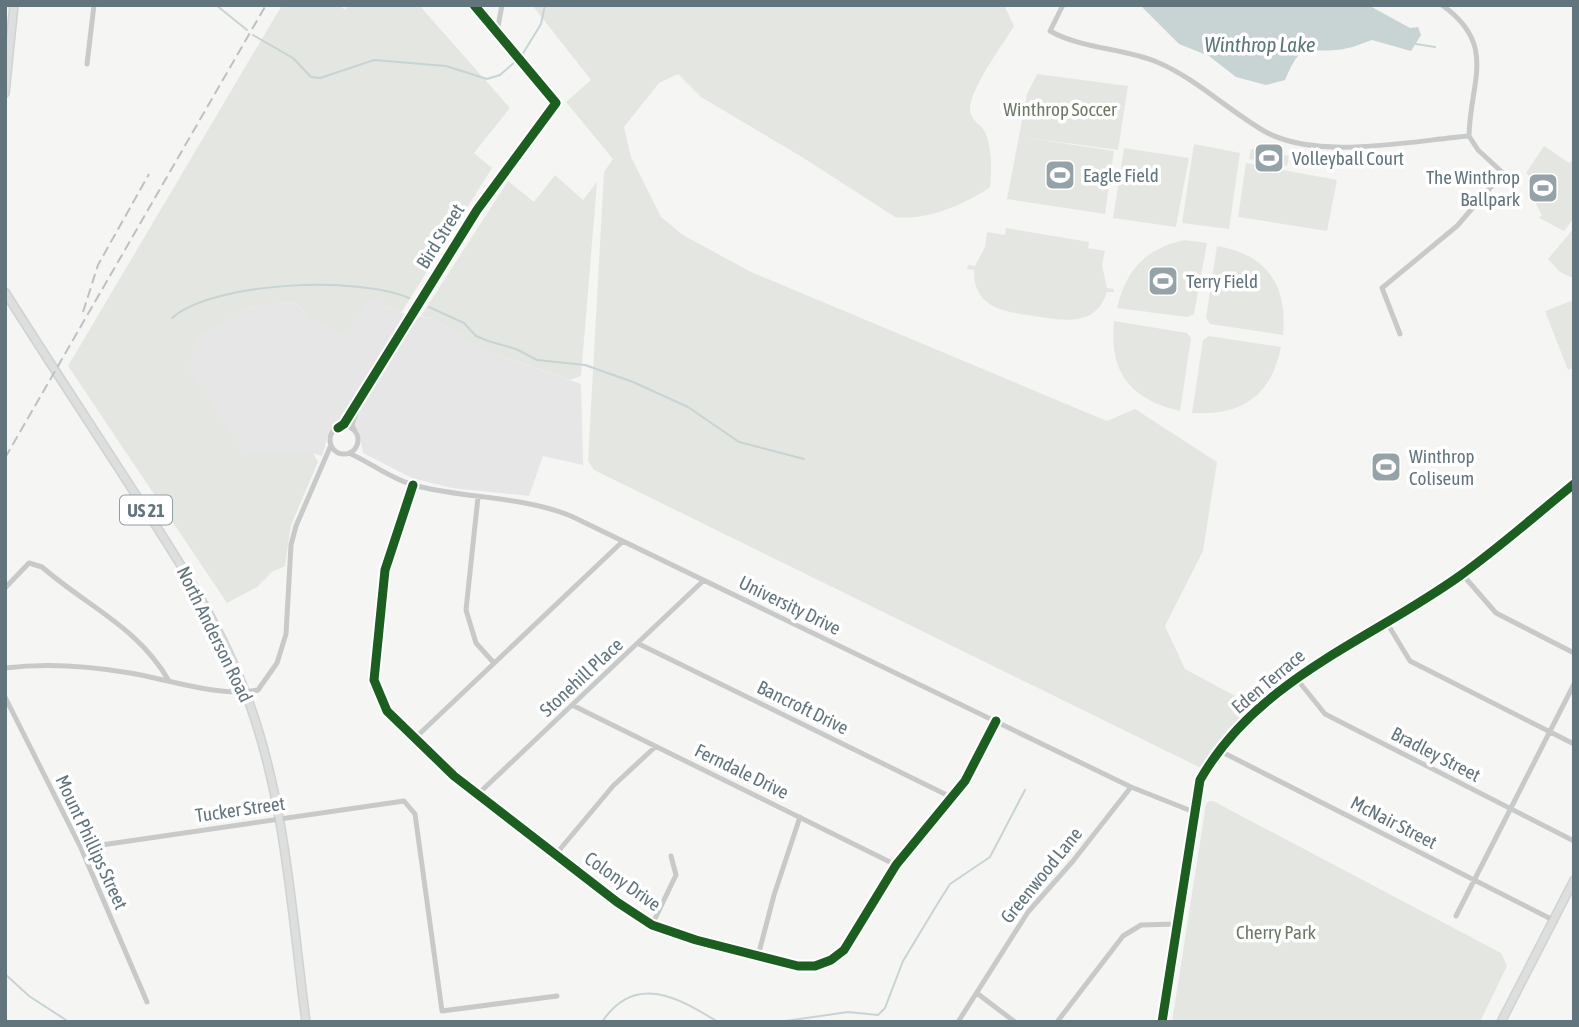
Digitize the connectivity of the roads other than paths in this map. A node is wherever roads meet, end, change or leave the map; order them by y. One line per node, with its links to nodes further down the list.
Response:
1 (14, 5): 9 (main road)
2 (94, 5): 8 (street)
3 (474, 5): 7 (street)
4 (502, 5): 7 (street)
5 (1063, 5): 10 (street)
6 (1442, 5): 10 (street)
7 (497, 32): 13 (street, Bird Street)
8 (88, 64)
9 (5, 93)
10 (1469, 136): 12 (street)
11 (5, 292): 37 (main road, North Anderson Road / US 21)
12 (1400, 334)
13 (362, 394): 14 (street, Bird Street); 15 (street, Bird Street)
14 (338, 428): 15 (street); 16 (street, Bird Street)
15 (355, 433): 17 (street, Bird Street)
16 (331, 445): 18 (street); 20 (street, Bird Street)
17 (356, 446): 19 (street); 21 (street)
18 (336, 452): 19 (street); 20 (street)
19 (349, 453): 21 (street, University Drive)
20 (325, 457): 37 (street, Bird Street)
21 (363, 459): 23 (street, University Drive)
22 (1574, 484): 26 (street, Eden Terrace)
23 (413, 485): 24 (street, University Drive); 42 (street, Colony Drive)
24 (478, 497): 25 (street, University Drive); 32 (street)
25 (622, 542): 27 (street, University Drive); 32 (street)
26 (1462, 574): 29 (street, Eden Terrace); 31 (street)
27 (703, 581): 30 (street, Stonehill Place); 40 (street, University Drive)
28 (5, 587): 35 (street)
29 (1387, 623): 34 (street, Eden Terrace); 41 (street)
30 (639, 644): 39 (street, Stonehill Place); 48 (street, Bancroft Drive)
31 (1574, 653)
32 (494, 663): 42 (street)
33 (5, 668): 35 (street)
34 (1296, 678): 45 (street, Eden Terrace); 49 (street, Bradley Street)
35 (169, 681): 37 (street)
36 (1574, 684): 41 (street)
37 (245, 693): 52 (main road, North Anderson Road / US 21)
38 (5, 697): 54 (street, Mount Phillips Street)
39 (574, 706): 44 (street, Ferndale Drive); 47 (street, Stonehill Place)
40 (996, 722): 46 (street, University Drive); 48 (street, Colony Drive)
41 (1550, 732): 43 (street); 49 (street)
42 (414, 739): 47 (street, Colony Drive)
43 (1574, 744)
44 (655, 747): 51 (street, Ferndale Drive); 55 (street)
45 (1220, 751): 50 (street, Eden Terrace); 59 (street, McNair Street)
46 (1131, 787): 50 (street, University Drive); 65 (street, Greenwood Lane)
47 (478, 794): 55 (street, Colony Drive)
48 (953, 798): 57 (street, Colony Drive)
49 (1511, 810): 53 (street, Bradley Street); 59 (street)
50 (1194, 812): 63 (street, Eden Terrace)
51 (800, 817): 57 (street, Ferndale Drive); 64 (street)
52 (279, 819): 54 (street, Tucker Street); 66 (street, Tucker Street); 68 (main road, North Anderson Road / US 21)
53 (1574, 841)
54 (81, 849): 67 (street, Mount Phillips Street)
55 (556, 854): 62 (street, Colony Drive)
56 (671, 856): 62 (street)
57 (897, 865): 64 (street, Colony Drive)
58 (1574, 880): 61 (main road)
59 (1474, 881): 60 (street); 61 (street, McNair Street)
60 (1456, 916)
61 (1553, 920): 73 (main road)
62 (652, 925): 64 (street, Colony Drive)
63 (1176, 925): 71 (street); 72 (street, Eden Terrace)
64 (758, 956)
65 (978, 994): 69 (street, Greenwood Lane); 70 (street)
66 (557, 996)
67 (146, 1002)
68 (306, 1022)
69 (958, 1022)
70 (1014, 1022)
71 (1057, 1022)
72 (1162, 1022)
73 (1502, 1022)

